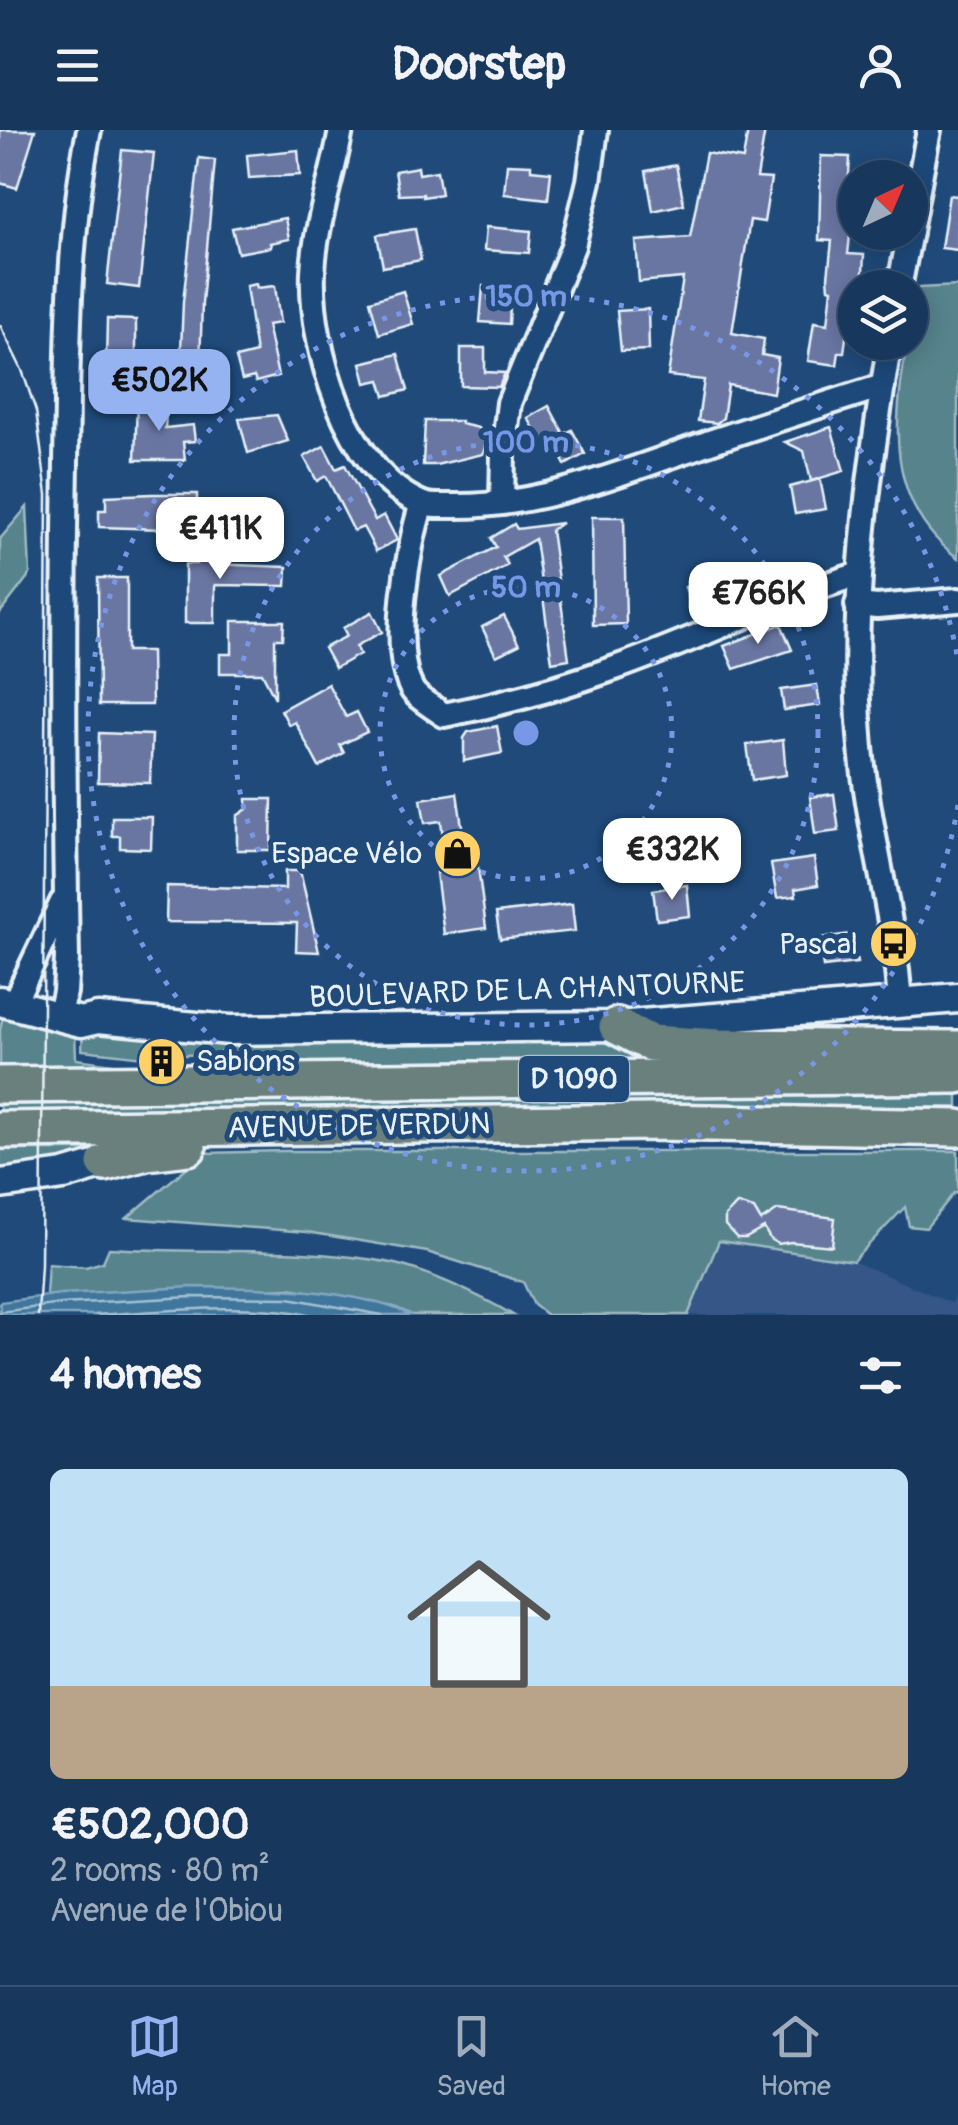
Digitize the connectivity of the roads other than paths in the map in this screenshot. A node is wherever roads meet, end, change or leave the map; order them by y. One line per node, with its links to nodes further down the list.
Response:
1 (89, 130): 13 (street)
2 (341, 130): 9 (street)
3 (596, 130): 8 (street)
4 (929, 130): 5 (street)
5 (923, 160)
6 (887, 360): 7 (street)
7 (882, 386): 8 (street); 10 (street)
8 (502, 503): 9 (street)
9 (422, 504): 10 (street)
10 (860, 574): 12 (street)
11 (958, 600): 12 (street)
12 (857, 605): 16 (street)
13 (66, 894): 14 (street); 17 (street)
14 (9, 996): 17 (street, BOULEVARD DE LA CHANTOURNE)
15 (958, 998): 16 (street, BOULEVARD DE LA CHANTOURNE)
16 (900, 1005): 18 (street, BOULEVARD DE LA CHANTOURNE)
17 (61, 1011): 18 (street, BOULEVARD DE LA CHANTOURNE)
18 (617, 1026): 19 (main road)
19 (958, 1049)
20 (958, 1075): 21 (main road, AVENUE DE VERDUN / D 1090)
21 (0, 1085)
22 (950, 1126): 23 (main road, AVENUE DE VERDUN / D 1090)
23 (348, 1127): 24 (main road, AVENUE DE VERDUN / D 1090); 25 (main road)
24 (0, 1130)
25 (105, 1164): 26 (street)
26 (5, 1184)

